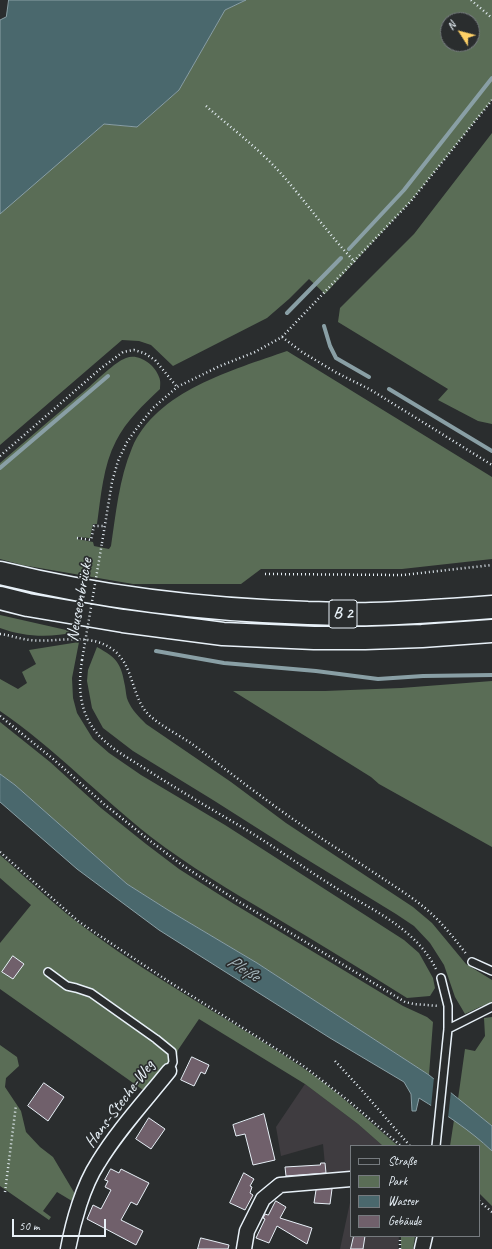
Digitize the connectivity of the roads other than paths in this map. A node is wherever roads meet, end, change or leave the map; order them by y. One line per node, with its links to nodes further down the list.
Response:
1 (0, 573): 3 (highway, B 2)
2 (0, 598): 4 (highway, B 2)
3 (492, 607)
4 (492, 631)
5 (472, 962): 6 (lane)
6 (492, 971)
7 (48, 972): 11 (lane, Hans-Steche-Weg)
8 (441, 978): 10 (lane)
9 (492, 1007): 10 (lane)
10 (448, 1029): 12 (lane)
11 (169, 1071): 15 (street, Hans-Steche-Weg)
12 (436, 1145)
13 (350, 1179): 16 (street)
14 (425, 1237): 17 (street)
15 (68, 1249)
16 (244, 1249)
17 (422, 1249)

